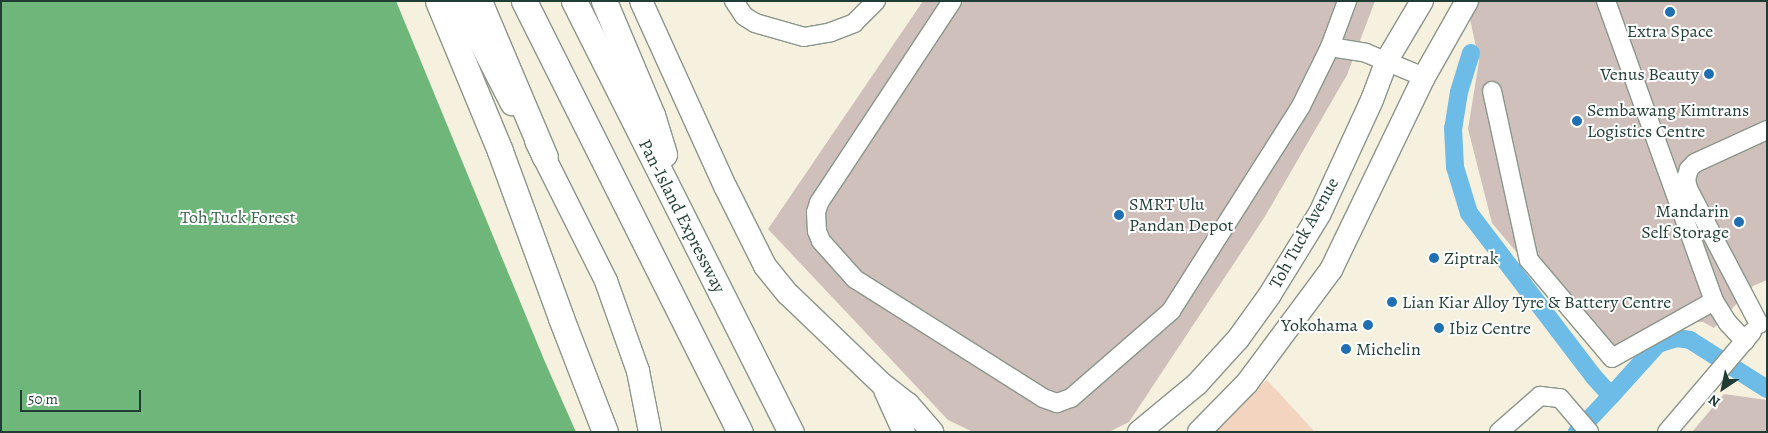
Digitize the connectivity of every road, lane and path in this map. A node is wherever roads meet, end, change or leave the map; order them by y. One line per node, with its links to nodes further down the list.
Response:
1 (438, 1): 27 (highway)
2 (459, 1): 20 (main road)
3 (479, 1): 20 (highway)
4 (524, 1): 29 (highway)
5 (574, 1): 21 (highway, Pan-Island Expressway)
6 (604, 1): 21 (highway)
7 (641, 1): 25 (main road)
8 (734, 1): 9 (street)
9 (876, 1)
10 (952, 1): 15 (street)
11 (1346, 1): 15 (street)
12 (1422, 1): 16 (main road, Toh Tuck Avenue)
13 (1467, 1): 17 (main road)
14 (1606, 1): 22 (street)
15 (1330, 47): 16 (street)
16 (1387, 60): 17 (street); 33 (main road, Toh Tuck Avenue)
17 (1424, 77): 34 (main road)
18 (1492, 91): 22 (street)
19 (1767, 130): 23 (street)
20 (545, 157): 28 (main road)
21 (674, 201): 30 (highway, Pan-Island Expressway)
22 (1714, 301): 24 (street)
23 (1763, 319): 24 (street)
24 (1740, 347): 36 (street)
25 (882, 384): 31 (main road); 32 (main road)
26 (1584, 426): 35 (street)
27 (605, 432)
28 (650, 432)
29 (740, 432)
30 (791, 432)
31 (904, 432)
32 (932, 432)
33 (1140, 432)
34 (1200, 432)
35 (1499, 432)
36 (1667, 432)

